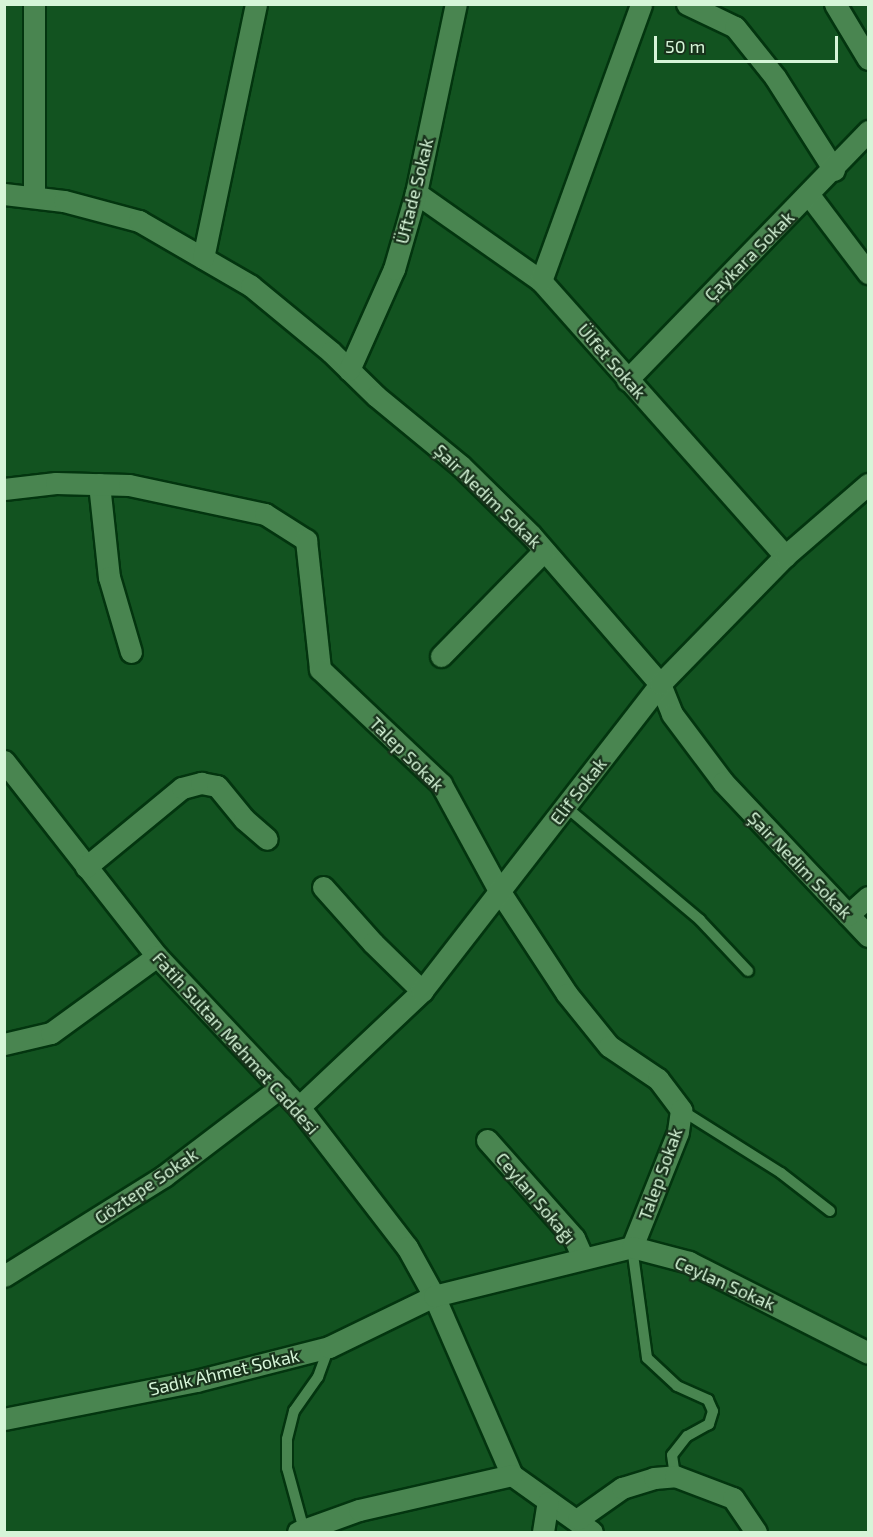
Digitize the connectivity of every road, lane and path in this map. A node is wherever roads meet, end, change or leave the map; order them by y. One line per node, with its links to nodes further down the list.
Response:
1 (34, 4): 13 (street)
2 (256, 4): 14 (street)
3 (456, 4): 10 (street, Üftade Sokak)
4 (641, 4): 16 (street)
5 (687, 4): 9 (street)
6 (835, 4): 7 (street)
7 (868, 59)
8 (868, 131): 9 (street, Çaykara Sokak)
9 (834, 170): 12 (street, Çaykara Sokak)
10 (416, 193): 16 (street, Ülfet Sokak); 17 (street, Üftade Sokak)
11 (4, 194): 13 (street, Şair Nedim Sokak)
12 (809, 195): 15 (street); 18 (street, Çaykara Sokak)
13 (34, 197): 14 (street, Şair Nedim Sokak)
14 (203, 258): 17 (street, Şair Nedim Sokak)
15 (868, 273)
16 (541, 281): 18 (street, Ülfet Sokak)
17 (349, 370): 22 (street, Şair Nedim Sokak)
18 (627, 380): 23 (street, Ülfet Sokak)
19 (99, 484): 21 (street, Talep Sokak); 24 (street); 32 (street, Talep Sokak)
20 (868, 484): 23 (street, Elif Sokak)
21 (4, 489)
22 (544, 551): 25 (street); 26 (street, Şair Nedim Sokak)
23 (785, 556): 26 (street, Elif Sokak)
24 (131, 652)
25 (441, 656)
26 (660, 684): 28 (street, Elif Sokak); 34 (street, Şair Nedim Sokak)
27 (4, 761): 30 (street, Fatih Sultan Mehmet Caddesi)
28 (566, 807): 32 (street, Elif Sokak); 37 (lane)
29 (267, 839): 30 (street)
30 (86, 867): 36 (street, Fatih Sultan Mehmet Caddesi)
31 (323, 887): 38 (street)
32 (500, 892): 38 (street, Elif Sokak); 42 (street, Talep Sokak)
33 (868, 897): 34 (street)
34 (848, 915): 35 (street, Şair Nedim Sokak)
35 (868, 936)
36 (156, 956): 39 (street); 40 (street, Fatih Sultan Mehmet Caddesi)
37 (747, 971)
38 (423, 991): 41 (street, Elif Sokak)
39 (4, 1044)
40 (281, 1087): 41 (street, Fatih Sultan Mehmet Caddesi); 47 (street, Göztepe Sokak)
41 (299, 1107): 48 (street, Fatih Sultan Mehmet Caddesi)
42 (681, 1110): 44 (lane); 45 (street, Talep Sokak)
43 (487, 1140): 46 (street, Ceylan Sokağı)
44 (830, 1210)
45 (632, 1247): 46 (street, Ceylan Sokak); 50 (street, Ceylan Sokak); 53 (lane)
46 (582, 1256): 48 (street, Ceylan Sokak)
47 (4, 1276)
48 (434, 1296): 49 (street, Sadık Ahmet Sokak); 52 (street, Fatih Sultan Mehmet Caddesi)
49 (329, 1347): 51 (street, Sadık Ahmet Sokak); 56 (lane)
50 (868, 1353)
51 (4, 1419)
52 (512, 1475): 54 (street, Fatih Sultan Mehmet Caddesi); 56 (street)
53 (675, 1476): 55 (street); 58 (street)
54 (548, 1502): 55 (street, Fatih Sultan Mehmet Caddesi); 57 (street)
55 (585, 1526)
56 (301, 1531)
57 (543, 1533)
58 (756, 1533)

